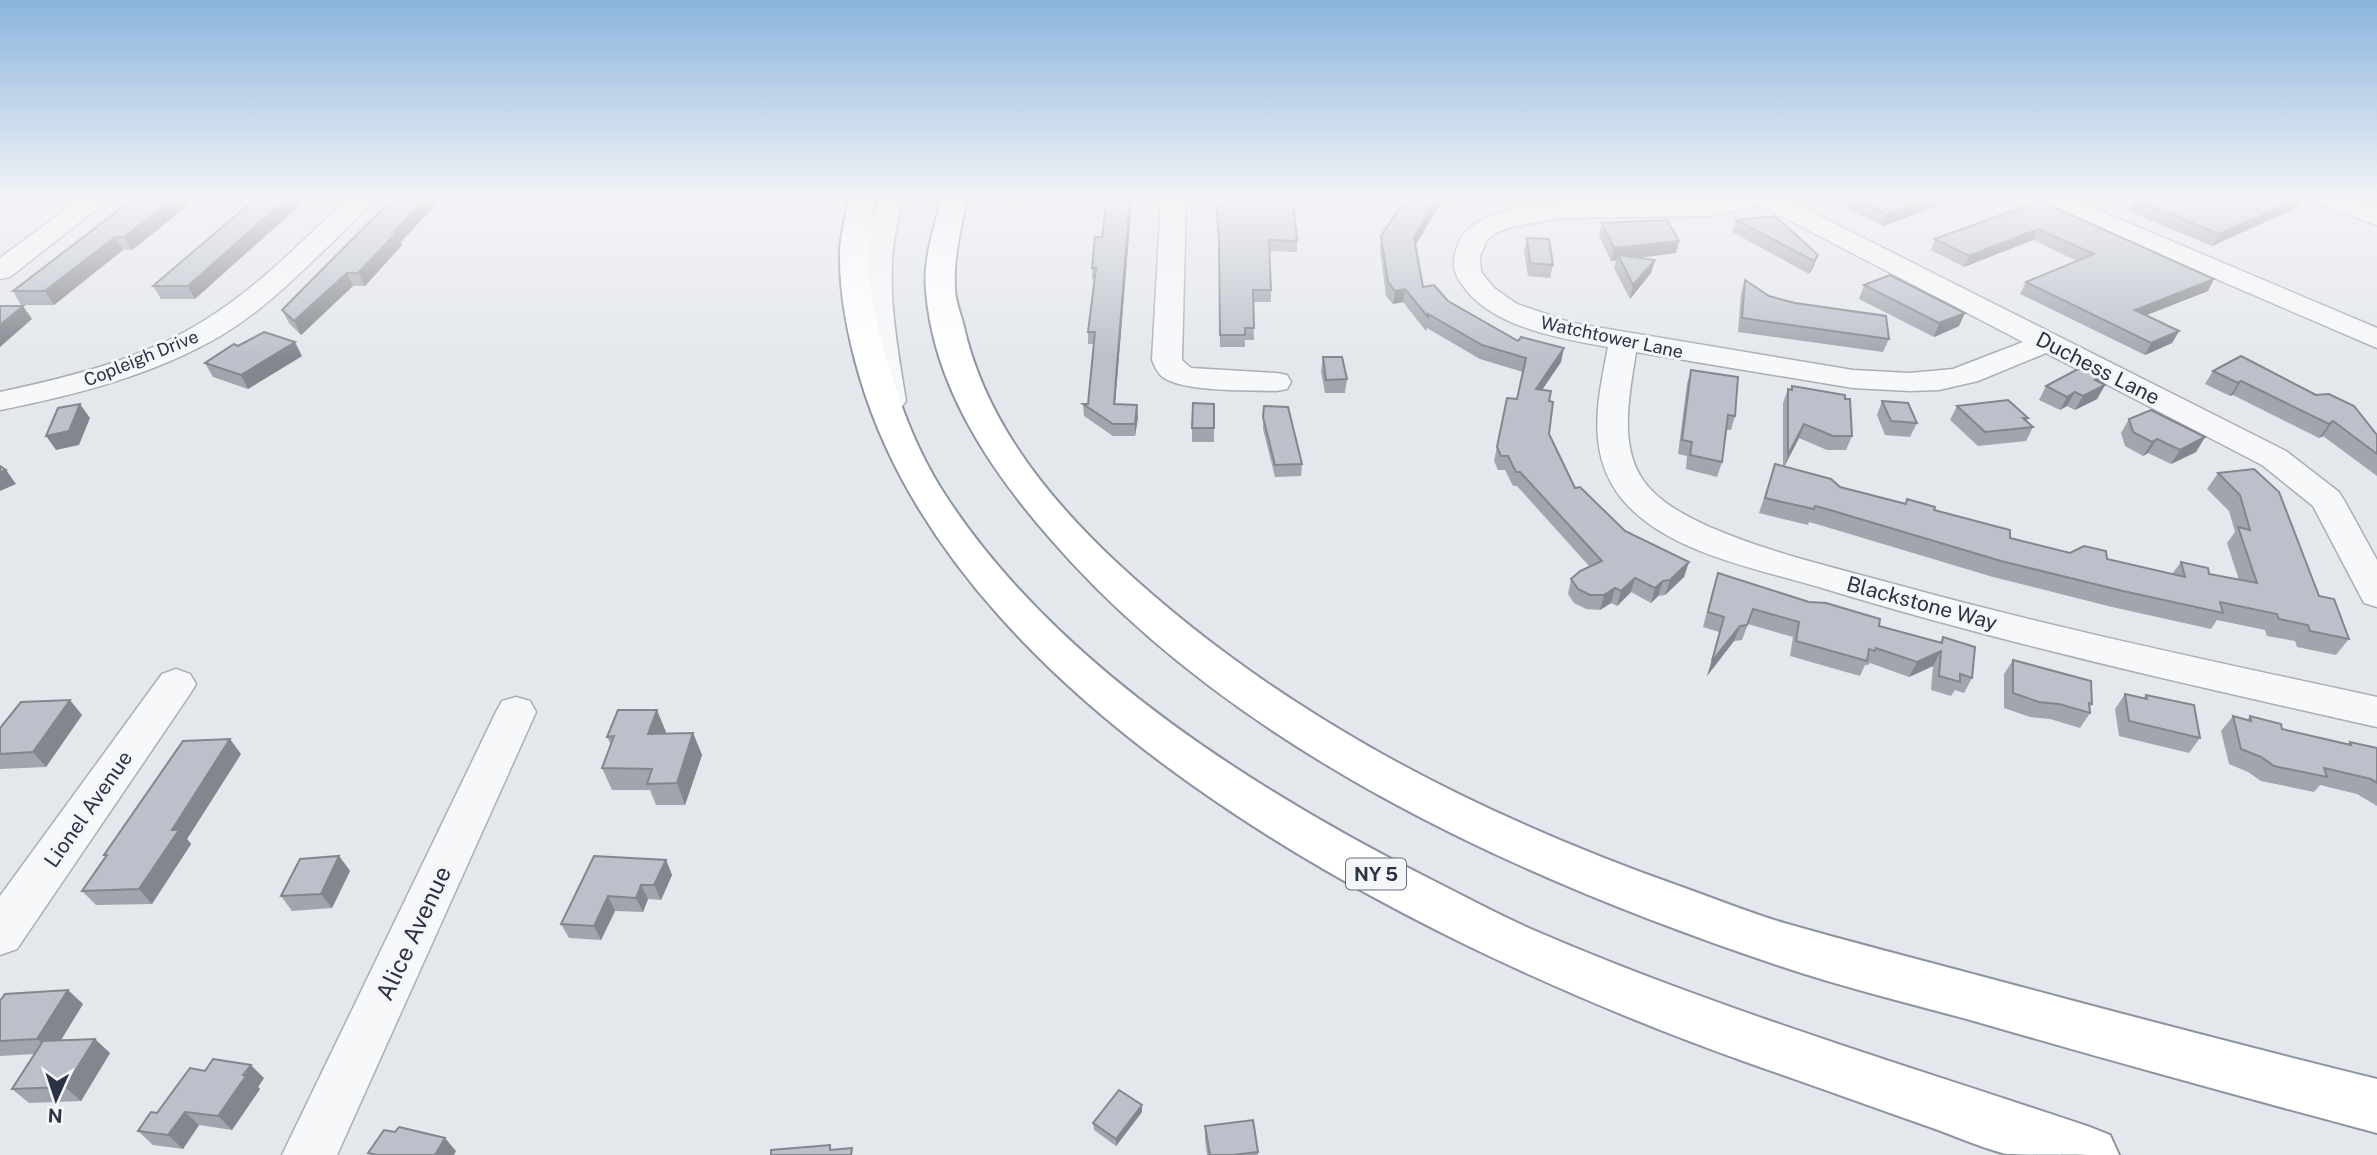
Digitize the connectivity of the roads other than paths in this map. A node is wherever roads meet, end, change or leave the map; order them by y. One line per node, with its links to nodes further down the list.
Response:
1 (21, 253): 10 (street)
2 (305, 253): 15 (street, Copleigh Drive)
3 (854, 253): 16 (highway, NY 5)
4 (879, 253): 16 (street)
5 (944, 253): 22 (highway)
6 (1171, 253): 14 (street)
7 (1468, 253): 13 (street, Watchtower Lane)
8 (1873, 253): 12 (street, Duchess Lane)
9 (2179, 253): 11 (street)
10 (4, 265)
11 (2377, 339)
12 (2047, 342): 13 (street, Watchtower Lane); 17 (street, Duchess Lane)
13 (1623, 343): 20 (street, Blackstone Way)
14 (1276, 382)
15 (0, 401)
16 (894, 430): 24 (highway, NY 5)
17 (2377, 594)
18 (176, 684): 21 (street, Lionel Avenue)
19 (516, 712): 23 (street, Alice Avenue)
20 (2377, 712)
21 (0, 934)
22 (2377, 1106)
23 (309, 1155)
24 (2090, 1155)

